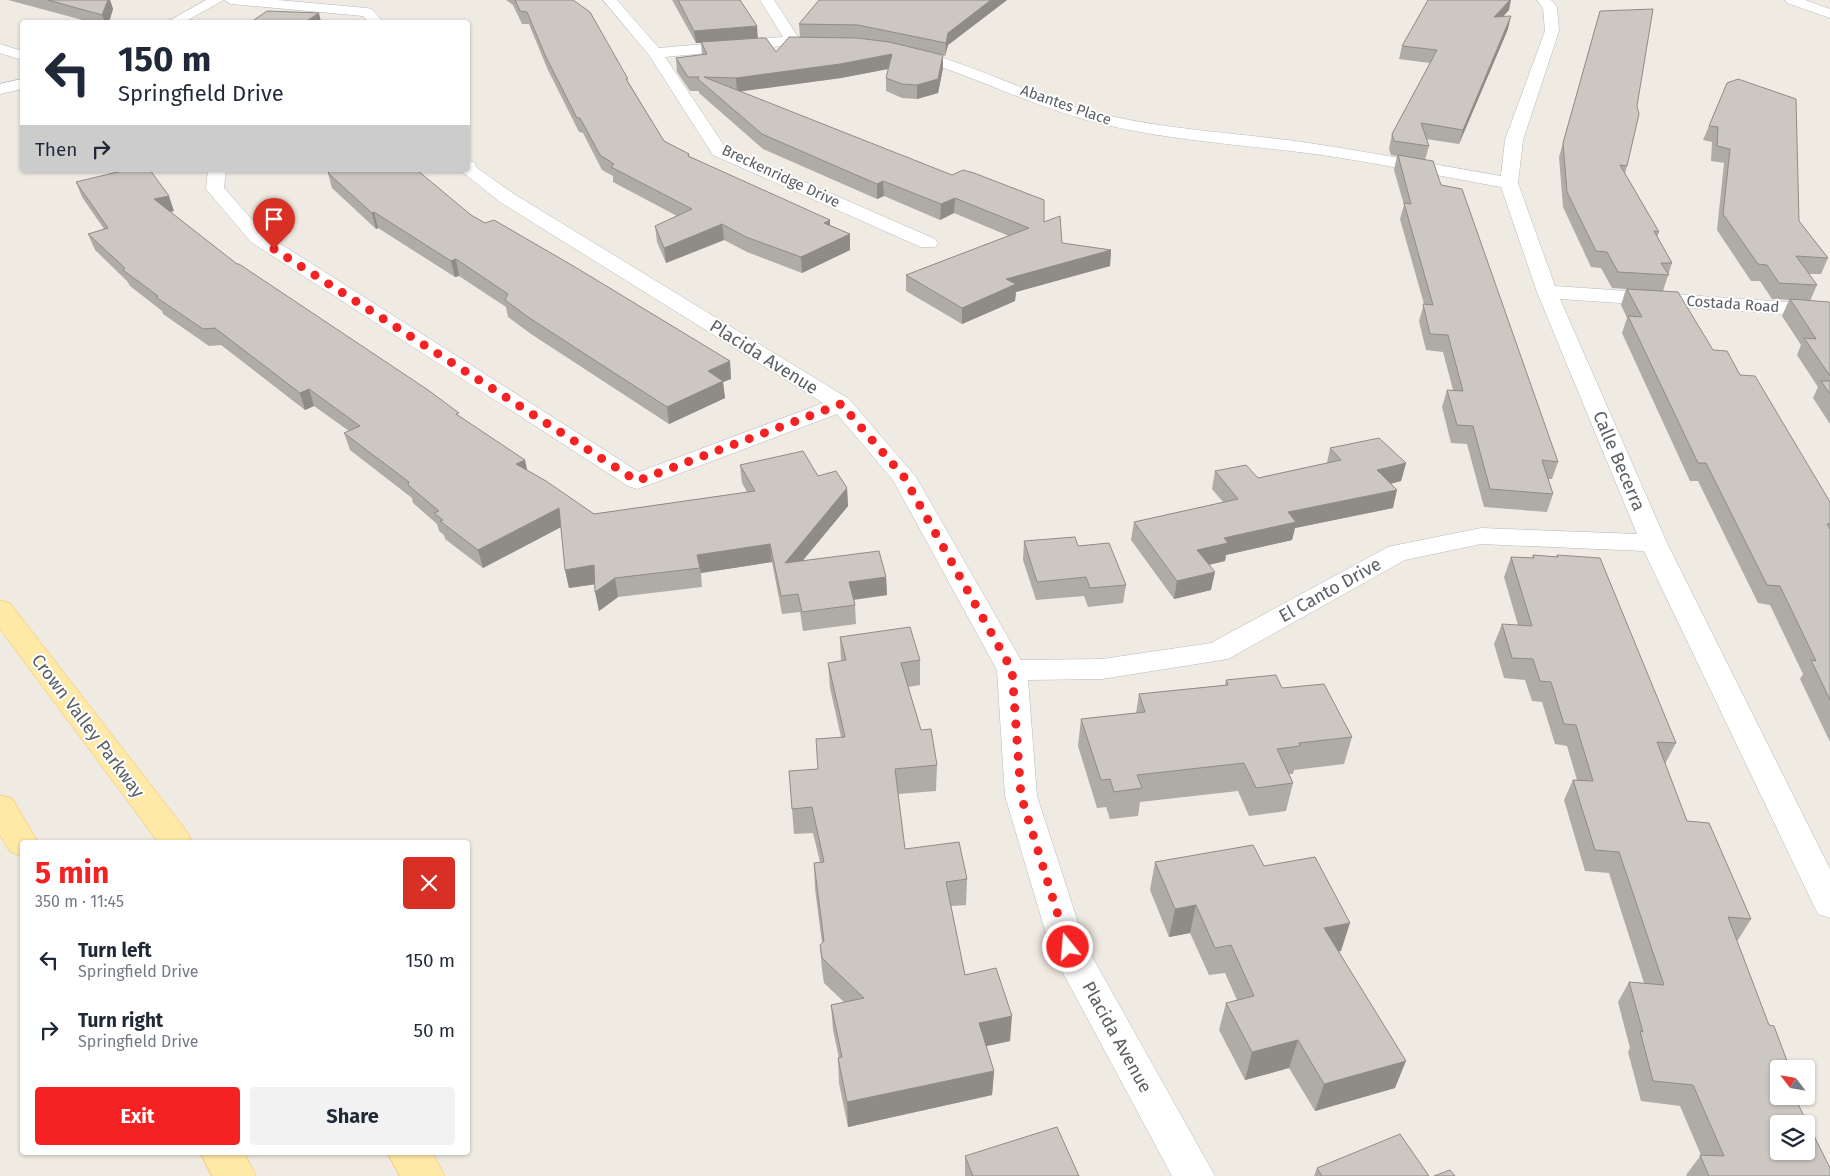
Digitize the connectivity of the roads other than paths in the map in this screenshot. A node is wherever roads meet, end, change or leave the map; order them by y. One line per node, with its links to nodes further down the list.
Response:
1 (217, 0): 10 (street)
2 (231, 0): 11 (street)
3 (610, 0): 16 (street, Breckenridge Drive)
4 (767, 0): 12 (street)
5 (1544, 0): 24 (street, Calle Becerra)
6 (1792, 0): 9 (street)
7 (1823, 0): 8 (street)
8 (1830, 2)
9 (1830, 14)
10 (178, 20)
11 (374, 20)
12 (793, 41): 13 (street); 16 (street)
13 (838, 43)
14 (0, 48): 17 (street)
15 (896, 49): 24 (street, Abantes Place)
16 (655, 54): 25 (street, Breckenridge Drive)
17 (20, 55)
18 (20, 71): 19 (street)
19 (0, 75)
20 (20, 84): 21 (street)
21 (0, 89)
22 (470, 171): 28 (street, Placida Avenue)
23 (217, 172): 28 (street)
24 (1509, 183): 26 (street, Calle Becerra)
25 (928, 242)
26 (1547, 292): 27 (street, Costada Road); 29 (street, Calle Becerra)
27 (1830, 311)
28 (841, 404): 31 (street, Placida Avenue)
29 (1654, 543): 31 (street, El Canto Drive); 35 (street, Calle Becerra)
30 (0, 609): 34 (main road, Crown Valley Parkway)
31 (1012, 670): 40 (street, Placida Avenue)
32 (0, 807): 33 (main road)
33 (21, 840)
34 (174, 840)
35 (1830, 904)
36 (222, 1155): 38 (main road)
37 (409, 1155): 39 (main road)
38 (235, 1176)
39 (424, 1176)
40 (1194, 1176)

